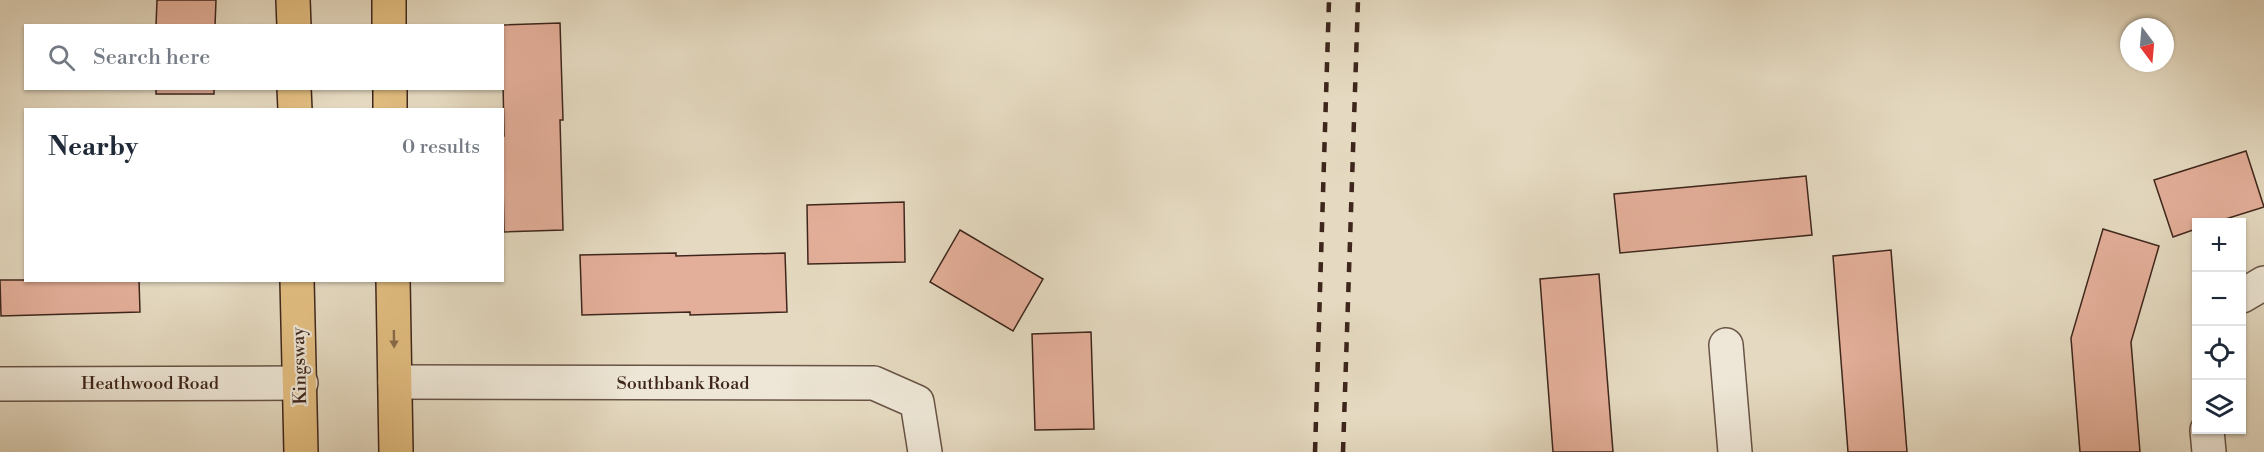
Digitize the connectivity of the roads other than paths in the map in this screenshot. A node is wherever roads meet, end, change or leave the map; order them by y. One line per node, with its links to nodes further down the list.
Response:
1 (293, 0): 3 (highway)
2 (388, 0): 4 (highway)
3 (294, 24)
4 (389, 24)
5 (294, 90): 7 (highway)
6 (390, 90): 8 (highway)
7 (295, 108)
8 (390, 108)
9 (297, 282): 15 (highway, Kingsway)
10 (393, 282): 14 (highway, one-way to 14)
11 (2264, 283): 12 (street)
12 (2246, 293)
13 (1726, 345): 21 (street)
14 (395, 382): 19 (highway); 20 (street, Southbank Road)
15 (301, 383): 16 (street, Heathwood Road); 18 (highway, Kingsway)
16 (0, 384)
17 (2207, 434): 22 (street)
18 (301, 452)
19 (396, 452)
20 (925, 452)
21 (1735, 452)
22 (2209, 452)

